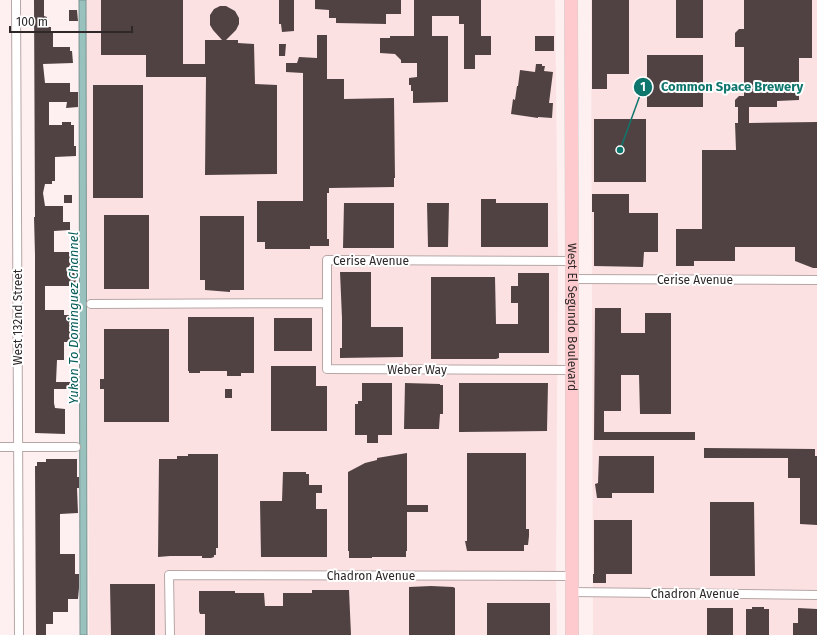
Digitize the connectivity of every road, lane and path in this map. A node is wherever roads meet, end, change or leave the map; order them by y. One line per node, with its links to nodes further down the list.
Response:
1 (16, 0): 10 (street, West 132nd Street)
2 (571, 0): 3 (main road, West El Segundo Boulevard)
3 (572, 261): 4 (main road, West El Segundo Boulevard); 6 (street, Cerise Avenue)
4 (572, 279): 5 (street, Cerise Avenue); 8 (main road, West El Segundo Boulevard)
5 (817, 280)
6 (327, 303): 7 (street); 8 (street, Weber Way)
7 (91, 304)
8 (572, 370): 12 (main road, West El Segundo Boulevard)
9 (0, 446): 10 (street)
10 (18, 446): 11 (street); 15 (street, West 132nd Street)
11 (76, 447)
12 (572, 576): 13 (main road, West El Segundo Boulevard); 16 (street, Chadron Avenue)
13 (572, 592): 14 (street, Chadron Avenue); 17 (main road, West El Segundo Boulevard)
14 (817, 595)
15 (18, 635)
16 (170, 635)
17 (572, 635)

